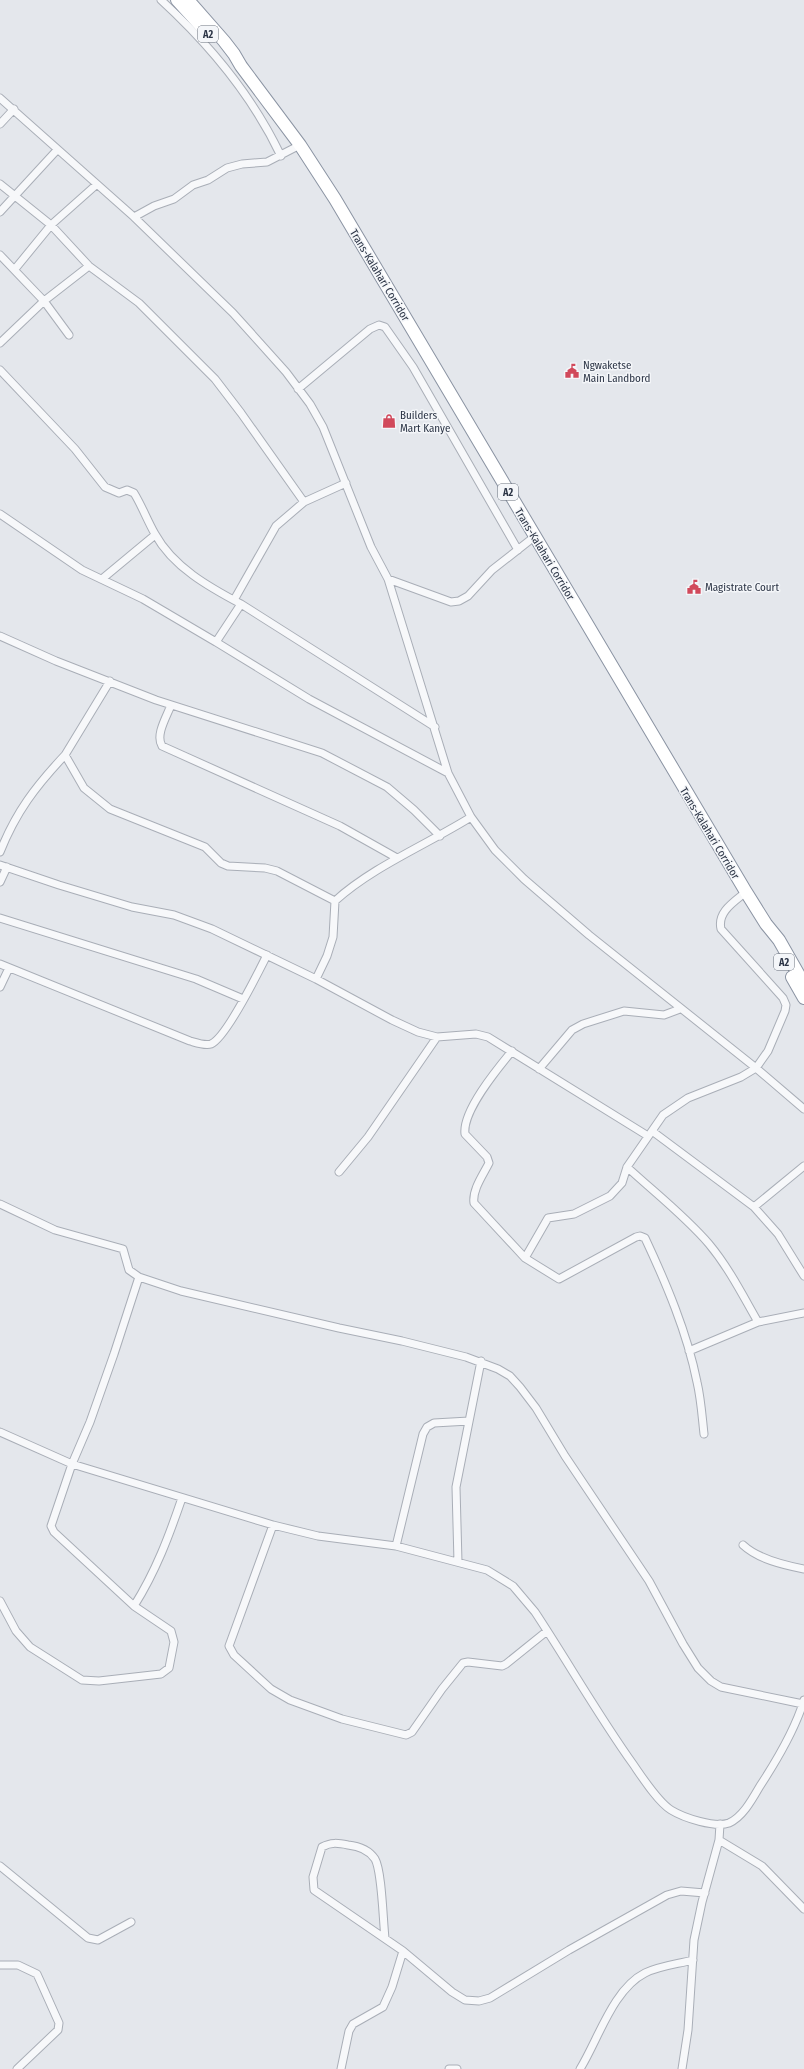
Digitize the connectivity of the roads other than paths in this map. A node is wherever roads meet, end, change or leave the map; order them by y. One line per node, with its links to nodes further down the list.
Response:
1 (161, 0): 10 (street)
2 (177, 0): 4 (highway, Trans-Kalahari Corridor / A2)
3 (188, 0): 4 (highway, Trans-Kalahari Corridor / A2)
4 (241, 66): 8 (highway, Trans-Kalahari Corridor / A2)
5 (0, 98): 6 (street)
6 (14, 109): 7 (street); 9 (street)
7 (0, 124)
8 (300, 145): 10 (street); 29 (highway, Trans-Kalahari Corridor / A2)
9 (57, 150): 12 (street); 13 (street)
10 (281, 156): 15 (street)
11 (0, 184): 13 (street)
12 (96, 185): 15 (street); 16 (street)
13 (15, 195): 14 (street); 16 (street)
14 (0, 212)
15 (134, 217): 24 (street)
16 (50, 225): 18 (street); 19 (street)
17 (0, 255): 19 (street)
18 (89, 266): 20 (street); 26 (street)
19 (15, 269): 20 (street)
20 (44, 301): 21 (street); 22 (street)
21 (70, 335)
22 (0, 344)
23 (1, 373): 28 (street)
24 (298, 389): 25 (street); 30 (street)
25 (346, 483): 26 (street); 32 (street)
26 (304, 502): 33 (street)
27 (0, 514): 31 (street)
28 (155, 535): 31 (street); 33 (street)
29 (534, 538): 30 (street); 48 (highway, Trans-Kalahari Corridor / A2)
30 (518, 550): 32 (street)
31 (102, 579): 36 (street)
32 (388, 579): 39 (street)
33 (234, 600): 34 (street)
34 (241, 604): 36 (street); 39 (street)
35 (0, 636): 37 (street)
36 (216, 642): 41 (street)
37 (110, 681): 38 (street); 40 (street)
38 (171, 705): 43 (street); 45 (street)
39 (435, 727): 41 (street)
40 (65, 755): 44 (street); 49 (street)
41 (448, 773): 42 (street)
42 (471, 817): 43 (street); 62 (street)
43 (440, 836): 45 (street)
44 (0, 852)
45 (397, 858): 49 (street)
46 (4, 866): 47 (street); 52 (street)
47 (0, 882)
48 (746, 892): 51 (highway, Trans-Kalahari Corridor / A2); 65 (street)
49 (335, 901): 57 (street)
50 (0, 918): 61 (street)
51 (766, 924): 53 (highway, Trans-Kalahari Corridor / A2); 60 (highway, Trans-Kalahari Corridor / A2)
52 (267, 955): 57 (street); 61 (street)
53 (791, 961): 56 (highway); 58 (highway, Trans-Kalahari Corridor / A2)
54 (0, 964): 55 (street)
55 (9, 968): 59 (street); 61 (street)
56 (804, 970)
57 (316, 979): 63 (street)
58 (804, 984)
59 (0, 987)
60 (804, 998)
61 (243, 999)
62 (680, 1009): 65 (street); 66 (street)
63 (436, 1037): 64 (street); 71 (street)
64 (512, 1051): 66 (street); 74 (street)
65 (756, 1068): 67 (street); 68 (street)
66 (539, 1069): 68 (street)
67 (804, 1108)
68 (650, 1134): 70 (street); 73 (street)
69 (804, 1166): 73 (street)
70 (626, 1167): 74 (street); 78 (street)
71 (339, 1172)
72 (0, 1204): 76 (street)
73 (754, 1207): 75 (street)
74 (525, 1258): 79 (street)
75 (804, 1276)
76 (139, 1277): 80 (street); 84 (street)
77 (804, 1313): 78 (street)
78 (758, 1322): 79 (street)
79 (689, 1351): 83 (street)
80 (481, 1361): 81 (street); 94 (street)
81 (469, 1421): 88 (street); 89 (street)
82 (0, 1432): 84 (street)
83 (704, 1434)
84 (72, 1464): 85 (street); 92 (street)
85 (182, 1498): 86 (street); 92 (street)
86 (273, 1525): 88 (street); 93 (street)
87 (742, 1545): 90 (street)
88 (396, 1546): 89 (street)
89 (458, 1562): 93 (street)
90 (804, 1569)
91 (0, 1601): 92 (street)
92 (134, 1606)
93 (547, 1631): 95 (street)
94 (803, 1702): 95 (street)
95 (720, 1824): 96 (street)
96 (719, 1840): 98 (street); 99 (street)
97 (0, 1866): 100 (street)
98 (705, 1894): 102 (street); 103 (street)
99 (804, 1909)
100 (131, 1922)
101 (385, 1938): 101 (street); 102 (street)
102 (403, 1951): 106 (street)
103 (693, 1960): 109 (street); 110 (street)
104 (0, 1965): 105 (street)
105 (17, 2069)
106 (341, 2069)
107 (449, 2069): 108 (street)
108 (457, 2069)
109 (580, 2069)
110 (682, 2069)

